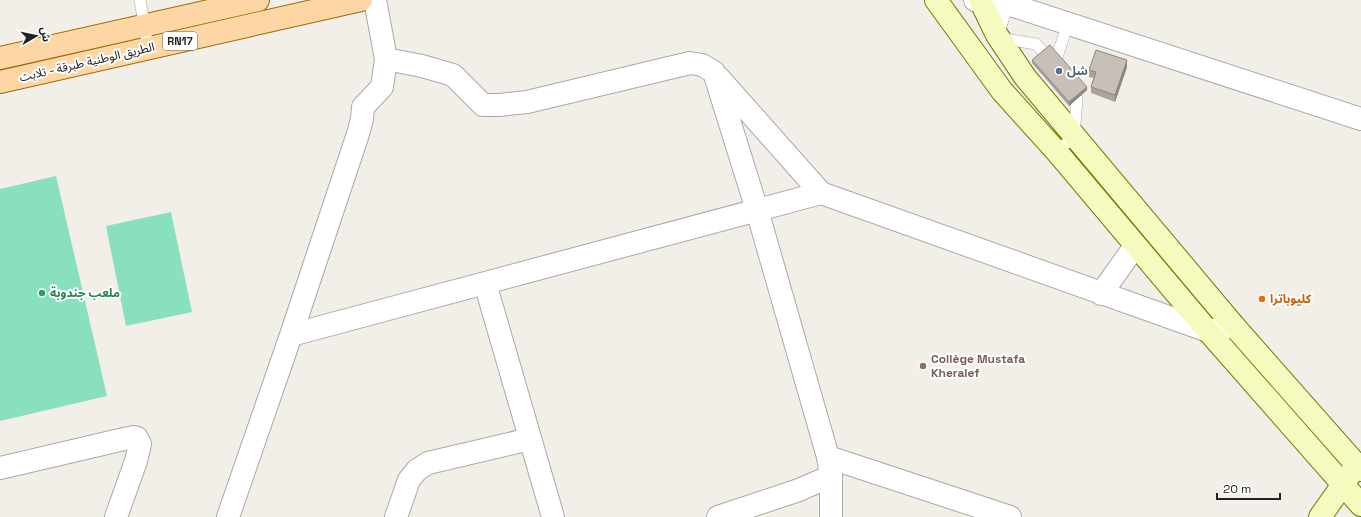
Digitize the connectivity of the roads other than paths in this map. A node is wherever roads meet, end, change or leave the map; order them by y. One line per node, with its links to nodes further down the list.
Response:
1 (140, 0): 9 (lane)
2 (258, 0): 9 (main road, الطريق الوطنية طبرقة - تلابت / RN17)
3 (360, 0): 11 (main road, الطريق الوطنية طبرقة - تلابت / RN17)
4 (374, 0): 15 (street)
5 (936, 0): 21 (main road)
6 (979, 0): 7 (street); 10 (main road)
7 (1009, 2): 8 (street); 10 (lane)
8 (1068, 23): 13 (lane); 19 (street)
9 (145, 26): 11 (lane); 14 (main road, الطريق الوطنية طبرقة - تلابت / RN17)
10 (998, 37): 12 (lane); 20 (main road)
11 (148, 48): 17 (main road, الطريق الوطنية طبرقة - تلابت / RN17)
12 (1044, 53)
13 (1057, 57)
14 (0, 58)
15 (386, 59): 16 (street); 29 (street)
16 (714, 72): 22 (street); 23 (street)
17 (0, 82)
18 (1077, 99): 20 (lane)
19 (1361, 119)
20 (1074, 136): 21 (lane); 27 (main road)
21 (1057, 152): 24 (main road)
22 (821, 193): 23 (street); 26 (street)
23 (757, 210): 25 (street); 32 (street)
24 (1136, 246): 26 (street); 28 (main road)
25 (485, 283): 29 (street); 30 (street)
26 (1101, 294): 28 (street)
27 (1234, 326): 28 (street); 31 (main road)
28 (1208, 332): 34 (main road)
29 (291, 335): 37 (street)
30 (530, 439): 38 (street); 39 (street)
31 (1360, 464): 34 (main road)
32 (830, 467): 40 (street); 41 (street); 42 (street)
33 (0, 468): 36 (street)
34 (1343, 485): 35 (main road); 43 (main road)
35 (1361, 506)
36 (116, 517)
37 (228, 517)
38 (396, 517)
39 (553, 517)
40 (718, 517)
41 (831, 517)
42 (1010, 517)
43 (1320, 517)

